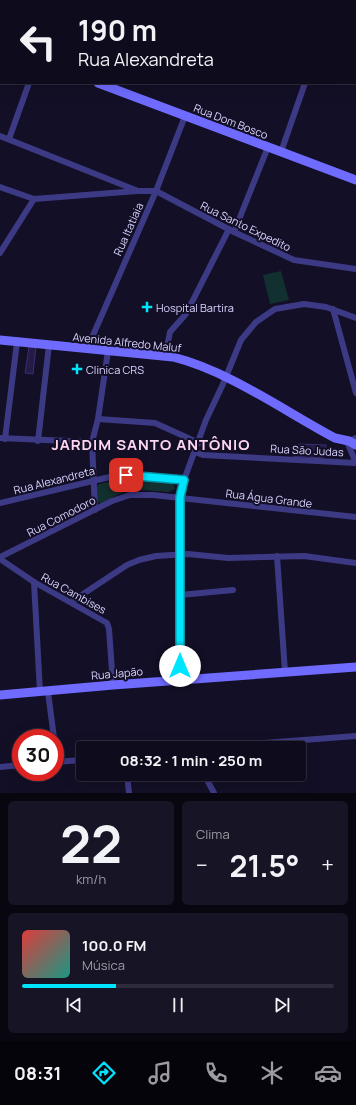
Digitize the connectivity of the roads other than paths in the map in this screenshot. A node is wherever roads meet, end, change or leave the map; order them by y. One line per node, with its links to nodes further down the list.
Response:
1 (29, 84): 6 (street)
2 (101, 84): 4 (street, Rua Dom Bosco)
3 (305, 84): 8 (street)
4 (185, 116): 7 (street, Rua Dom Bosco); 12 (street, Rua Itatiaia)
5 (0, 136): 6 (street)
6 (9, 139): 11 (street)
7 (268, 148): 8 (street, Rua Dom Bosco); 14 (street)
8 (281, 152): 9 (street, Rua Dom Bosco)
9 (356, 180)
10 (0, 187): 13 (street)
11 (138, 191): 12 (street); 13 (street)
12 (156, 192): 14 (street, Rua Santo Expedito); 22 (street, Rua Itatiaia)
13 (34, 199): 15 (street)
14 (231, 230): 16 (street, Rua Santo Expedito); 24 (street)
15 (0, 253)
16 (356, 269)
17 (332, 310): 18 (street); 25 (street); 26 (street)
18 (356, 318)
19 (0, 340): 20 (street, Avenida Alfredo Maluf)
20 (17, 342): 21 (street, Avenida Alfredo Maluf); 28 (street)
21 (49, 345): 22 (street, Avenida Alfredo Maluf); 29 (street)
22 (87, 349): 23 (street, Avenida Alfredo Maluf)
23 (108, 351): 24 (street, Avenida Alfredo Maluf); 27 (street)
24 (166, 357): 25 (street, Avenida Alfredo Maluf)
25 (226, 378): 30 (street, Avenida Alfredo Maluf); 32 (street)
26 (356, 393)
27 (98, 419): 31 (street); 32 (street)
28 (3, 439): 29 (street)
29 (38, 441): 31 (street)
30 (352, 441): 34 (street)
31 (92, 442): 35 (street)
32 (199, 443): 33 (street)
33 (195, 452): 34 (street, Rua São Judas); 36 (street)
34 (356, 463)
35 (93, 480): 36 (street, Rua Alexandreta); 38 (street, Rua Alexandreta); 39 (street)
36 (184, 480): 37 (street)
37 (180, 497): 39 (street, Rua Comodoro); 40 (street, Rua Água Grande); 41 (street)
38 (0, 503)
39 (95, 510): 43 (street, Rua Comodoro)
40 (356, 517)
41 (181, 554): 42 (street); 47 (street); 48 (street)
42 (277, 556): 44 (street); 50 (street)
43 (0, 558): 45 (street, Rua Cambises)
44 (356, 563)
45 (34, 582): 48 (street, Rua Cambises); 53 (street)
46 (233, 590): 47 (street)
47 (180, 595): 51 (street)
48 (71, 602): 52 (street, Rua Cambises)
49 (356, 667): 50 (street, Rua Japão)
50 (285, 672): 51 (street, Rua Japão)
51 (180, 681): 52 (street, Rua Japão)
52 (113, 685): 53 (street, Rua Japão)
53 (44, 692): 54 (street, Rua Japão); 55 (street)
54 (0, 695)
55 (52, 729)
56 (356, 736): 57 (street)
57 (290, 741)
58 (64, 761): 59 (street)
59 (76, 761)
60 (12, 766): 61 (street)
61 (0, 767)
62 (128, 781): 64 (street)
63 (208, 781): 65 (street)
64 (129, 793)
65 (214, 793)

